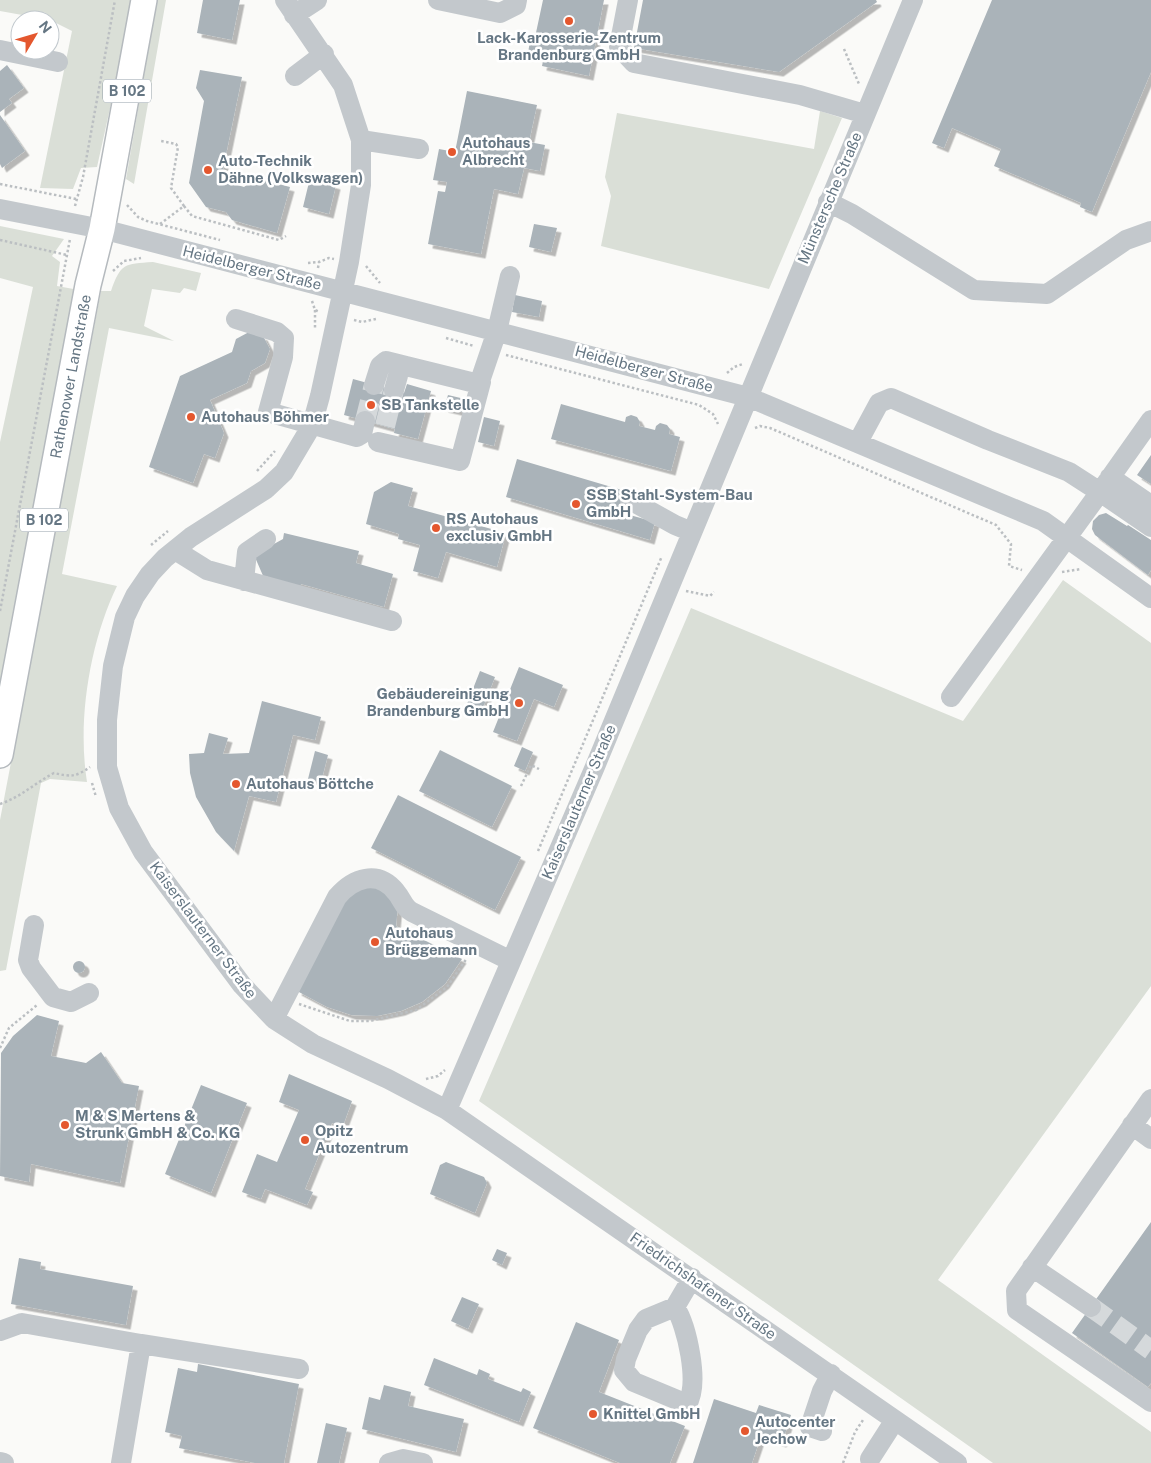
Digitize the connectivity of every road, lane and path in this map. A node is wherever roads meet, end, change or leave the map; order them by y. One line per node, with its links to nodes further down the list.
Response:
1 (115, 0): 19 (path)
2 (144, 0): 20 (main road, Rathenower Landstraße / B 102)
3 (317, 0): 8 (street)
4 (438, 0): 5 (street)
5 (517, 0)
6 (628, 0): 15 (street)
7 (913, 0): 15 (street, Münstersche Straße)
8 (290, 7): 11 (street)
9 (844, 49): 14 (path)
10 (0, 50): 12 (street)
11 (324, 54): 13 (street); 16 (street)
12 (58, 62)
13 (295, 76)
14 (860, 85)
15 (865, 114): 24 (street, Münstersche Straße)
16 (361, 140): 18 (street); 43 (street)
17 (161, 142): 25 (path)
18 (419, 149)
19 (83, 176): 20 (path); 22 (path)
20 (110, 181): 29 (main road, Rathenower Landstraße / B 102)
21 (0, 184): 22 (path)
22 (76, 199): 27 (path)
23 (125, 202): 28 (path)
24 (828, 202): 30 (street); 57 (street, Münstersche Straße)
25 (184, 206): 28 (path); 31 (path)
26 (0, 209): 27 (street, Heidelberger Straße)
27 (72, 223): 29 (street, Heidelberger Straße); 34 (path)
28 (160, 224): 33 (path)
29 (102, 229): 41 (main road, Rathenower Landstraße / B 102); 43 (street, Heidelberger Straße)
30 (1151, 231)
31 (286, 236)
32 (0, 240): 34 (path)
33 (224, 241)
34 (67, 255): 40 (path)
35 (144, 258): 41 (path)
36 (319, 262): 37 (path)
37 (307, 264)
38 (367, 267): 42 (path)
39 (510, 276): 49 (street)
40 (63, 279): 41 (path); 82 (path)
41 (99, 282): 85 (main road, Rathenower Landstraße / B 102)
42 (384, 287)
43 (343, 291): 47 (street, Kaiserslauterner Straße); 49 (street, Heidelberger Straße)
44 (311, 298): 45 (path)
45 (315, 310): 47 (path); 50 (path)
46 (236, 320): 59 (street)
47 (347, 321): 48 (path); 59 (street, Kaiserslauterner Straße)
48 (385, 322)
49 (497, 331): 52 (street); 57 (street, Heidelberger Straße)
50 (316, 334)
51 (443, 337): 52 (path)
52 (490, 350): 54 (street); 61 (path)
53 (406, 366): 54 (street); 55 (street); 56 (street)
54 (481, 382): 59 (street)
55 (374, 385)
56 (394, 390)
57 (748, 397): 60 (street, Kaiserslauterner Straße); 62 (street, Heidelberger Straße)
58 (1151, 420): 65 (street)
59 (312, 425): 73 (street, Kaiserslauterner Straße)
60 (735, 429): 70 (street, Kaiserslauterner Straße); 77 (path)
61 (714, 432)
62 (858, 442): 65 (street); 71 (street, Heidelberger Straße)
63 (277, 449): 64 (path)
64 (255, 474)
65 (1105, 484): 67 (street); 68 (street); 71 (street)
66 (630, 500): 70 (street)
67 (1151, 505)
68 (1151, 527)
69 (170, 530): 74 (path)
70 (692, 532): 97 (street, Kaiserslauterner Straße)
71 (1066, 537): 77 (street); 81 (street, Heidelberger Straße)
72 (266, 539): 78 (street)
73 (175, 550): 78 (street); 101 (street, Kaiserslauterner Straße)
74 (146, 551)
75 (664, 551): 94 (path)
76 (1087, 568): 77 (path)
77 (1042, 572): 84 (street)
78 (244, 581): 83 (street)
79 (714, 592): 80 (path)
80 (679, 597)
81 (1151, 598)
82 (0, 611)
83 (392, 620)
84 (951, 697)
85 (0, 755)
86 (90, 758): 87 (path)
87 (90, 767): 89 (path); 92 (path)
88 (539, 769): 91 (path)
89 (91, 774)
90 (92, 781): 93 (path)
91 (521, 786)
92 (0, 804)
93 (99, 805)
94 (536, 856)
95 (34, 925): 99 (street)
96 (475, 944): 97 (street); 100 (path); 100 (street)
97 (511, 961): 106 (street, Kaiserslauterner Straße)
98 (88, 993): 99 (street)
99 (53, 998): 102 (path)
100 (286, 998): 101 (street)
101 (274, 1019): 104 (street, Kaiserslauterner Straße)
102 (0, 1048)
103 (447, 1068): 104 (path)
104 (414, 1092): 106 (street, Kaiserslauterner Straße)
105 (1151, 1098): 107 (street)
106 (447, 1110): 110 (street, Friedrichshafener Straße)
107 (1132, 1125): 108 (street); 109 (street)
108 (1151, 1139)
109 (1032, 1267): 112 (street); 117 (street)
110 (692, 1278): 111 (street); 116 (street, Friedrichshafener Straße)
111 (676, 1306): 111 (street)
112 (1091, 1307)
113 (0, 1331): 114 (street)
114 (141, 1344): 115 (street); 125 (street)
115 (299, 1368)
116 (831, 1374): 120 (street, Friedrichshafener Straße); 121 (street)
117 (1151, 1402)
118 (855, 1414): 119 (path)
119 (863, 1420): 120 (path); 128 (path)
120 (890, 1427): 122 (street); 129 (street, Friedrichshafener Straße)
121 (822, 1431)
122 (870, 1459)
123 (0, 1462): 124 (street)
124 (4, 1463)
125 (121, 1463)
126 (389, 1463): 127 (street)
127 (423, 1463)
128 (843, 1463)
129 (957, 1463)

